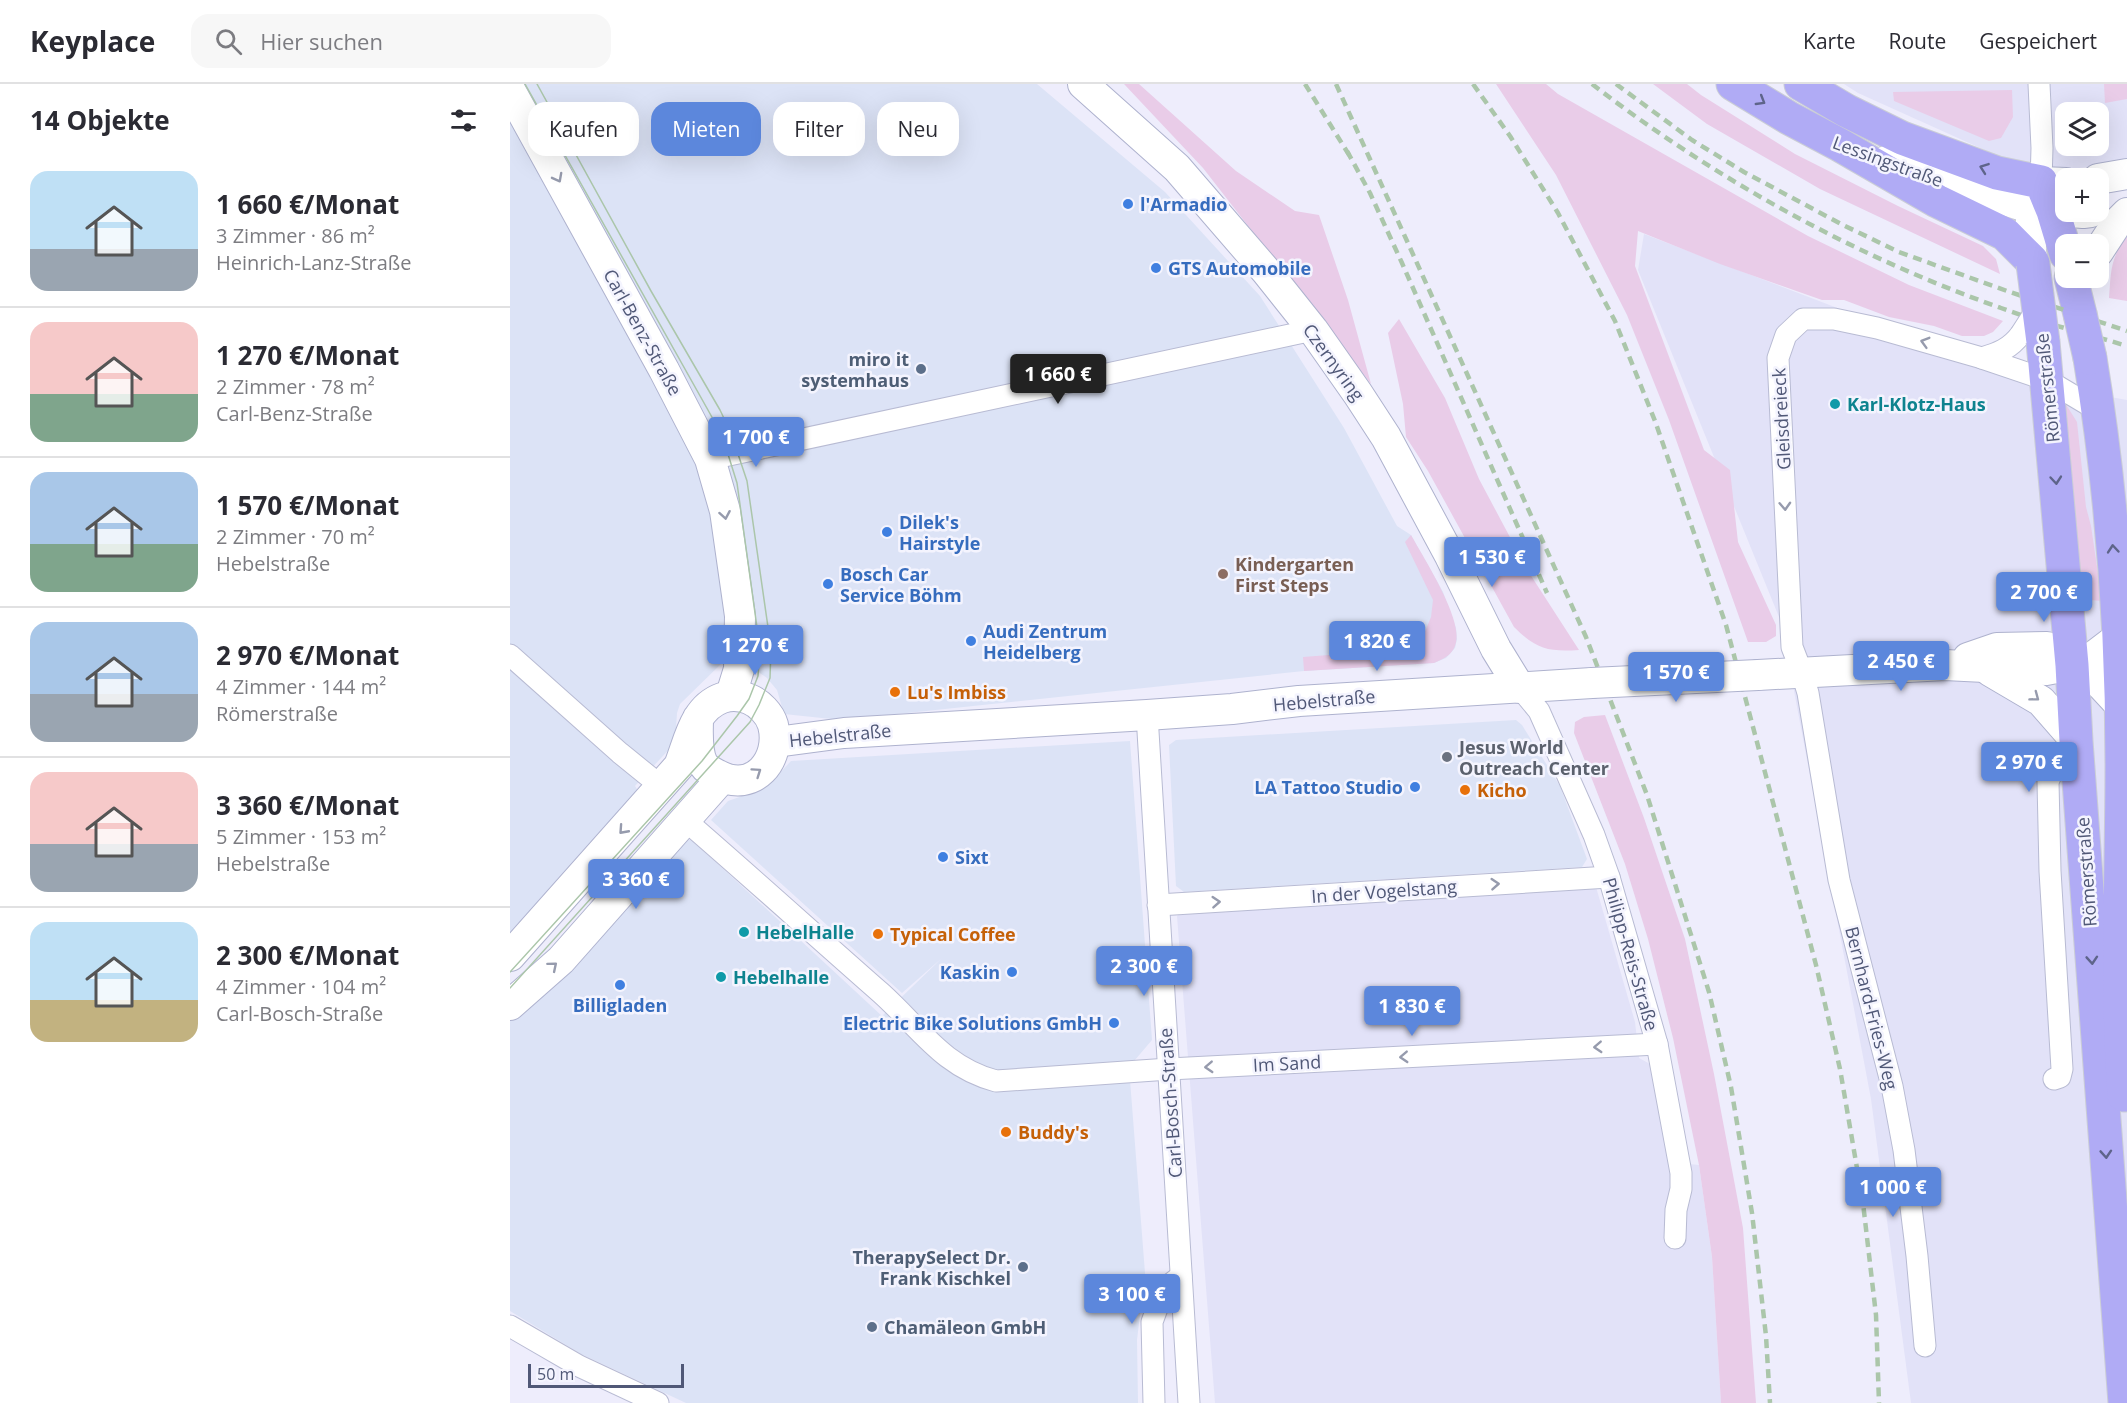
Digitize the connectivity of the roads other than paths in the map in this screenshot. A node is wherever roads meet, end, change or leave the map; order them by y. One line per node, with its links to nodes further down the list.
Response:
1 (1083, 84): 17 (main road, Czernyring)
2 (1733, 84): 6 (main road, Lessingstraße, one-way to 6)
3 (1801, 84): 9 (main road, Lessingstraße, one-way to 3)
4 (2039, 84): 9 (street)
5 (510, 90): 22 (main road, Carl-Benz-Straße, one-way to 22)
6 (1840, 145): 9 (main road, Lessingstraße); 15 (main road)
7 (2127, 174): 8 (main road)
8 (2109, 177)
9 (2048, 196): 13 (main road); 15 (main road)
10 (2127, 203): 11 (main road)
11 (2109, 207)
12 (2127, 213): 14 (main road)
13 (2060, 234)
14 (2109, 235)
15 (2033, 263): 18 (main road, Römerstraße, bridge)
16 (2079, 288): 21 (main road, Römerstraße, bridge)
17 (1313, 330): 22 (street); 29 (main road, Czernyring)
18 (2032, 338): 19 (street); 20 (main road, Römerstraße)
19 (1982, 358): 20 (street, Gleisdreieck); 28 (street, Gleisdreieck, one-way to 28)
20 (2048, 380): 21 (street, Gleisdreieck); 26 (main road, Römerstraße, one-way to 26)
21 (2099, 411): 23 (main road, Römerstraße, one-way to 21)
22 (710, 459): 30 (main road, Carl-Benz-Straße, one-way to 30)
23 (2119, 637): 26 (main road, Hebelstraße); 31 (main road, Römerstraße)
24 (510, 656): 37 (street)
25 (1945, 665): 26 (main road, Hebelstraße); 27 (main road, Hebelstraße); 28 (main road, Hebelstraße)
26 (2072, 665): 27 (main road, Hebelstraße); 31 (main road, Hebelstraße); 34 (main road, Römerstraße)
27 (1984, 668): 34 (main road, one-way to 34)
28 (1802, 673): 29 (main road, Hebelstraße, bridge); 50 (street, Bernhard-Fries-Weg)
29 (1520, 688): 32 (main road, Hebelstraße); 39 (street, Philipp-Reis-Straße)
30 (731, 695): 33 (main road); 35 (main road, Hebelstraße)
31 (2121, 706): 46 (main road, Römerstraße)
32 (1147, 715): 35 (main road, Hebelstraße); 40 (street, Carl-Bosch-Straße)
33 (698, 718): 36 (main road); 37 (main road)
34 (2076, 741): 45 (street); 54 (main road, Römerstraße, one-way to 54)
35 (776, 742): 36 (main road, Hebelstraße, one-way to 35)
36 (722, 778): 38 (main road)
37 (662, 787): 41 (main road, one-way to 41)
38 (685, 820): 42 (main road, one-way to 38); 44 (street, Im Sand)
39 (1609, 877): 40 (street, In der Vogelstang, one-way to 39); 43 (street, Philipp-Reis-Straße)
40 (1158, 906): 44 (street, Carl-Bosch-Straße)
41 (510, 956)
42 (510, 1005)
43 (1657, 1044): 44 (street, Im Sand, one-way to 44); 47 (street, Philipp-Reis-Straße)
44 (1169, 1069): 48 (street, Carl-Bosch-Straße)
45 (2054, 1079)
46 (2127, 1136)
47 (1676, 1238)
48 (1181, 1276): 52 (street); 53 (street, Carl-Bosch-Straße)
49 (510, 1326): 51 (street)
50 (1924, 1346)
51 (658, 1403)
52 (1154, 1403)
53 (1189, 1403)
54 (2124, 1403)

